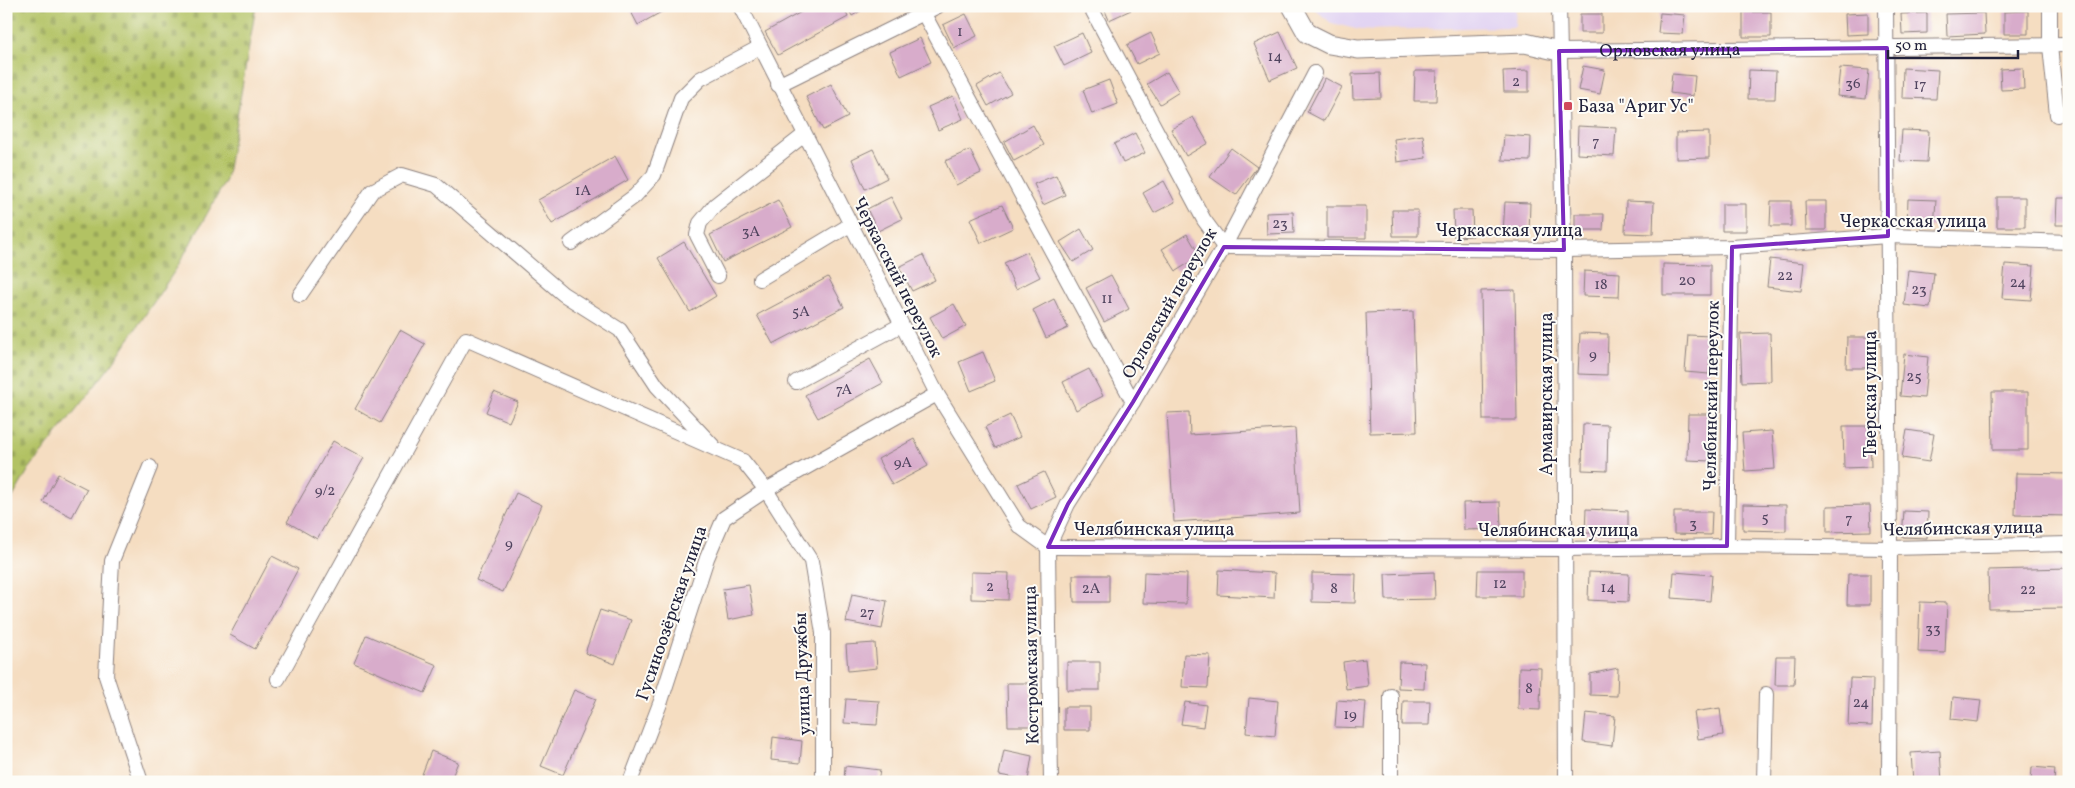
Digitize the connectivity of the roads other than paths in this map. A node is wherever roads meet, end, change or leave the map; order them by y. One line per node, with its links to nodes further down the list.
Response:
1 (740, 6): 11 (street, Черкасский переулок)
2 (938, 6): 8 (street)
3 (1090, 6): 22 (street)
4 (1292, 6): 13 (street, Орловская улица)
5 (1559, 6): 13 (street, Армавирская улица)
6 (1886, 6): 12 (street, Тверская улица)
7 (2050, 6): 10 (street)
8 (924, 14): 15 (street); 31 (street)
9 (2069, 45): 10 (street, Орловская улица)
10 (2050, 46): 12 (street, Орловская улица); 16 (street)
11 (760, 47): 15 (street, Черкасский переулок); 21 (street)
12 (1887, 48): 13 (street, Орловская улица); 19 (street, Тверская улица)
13 (1559, 51): 24 (street, Армавирская улица)
14 (1315, 72): 22 (street, Орловский переулок)
15 (778, 85): 17 (street, Черкасский переулок)
16 (2057, 115)
17 (804, 135): 18 (street, Черкасский переулок); 25 (street)
18 (850, 225): 26 (street); 28 (street, Черкасский переулок)
19 (1888, 236): 20 (street, Черкасская улица); 23 (street, Черкасская улица); 38 (street, Тверская улица)
20 (2069, 242)
21 (571, 243)
22 (1224, 247): 24 (street, Черкасская улица); 31 (street, Орловский переулок)
23 (1732, 248): 24 (street, Черкасская улица); 36 (street, Челябинский переулок)
24 (1564, 250): 39 (street, Армавирская улица)
25 (718, 276)
26 (760, 279)
27 (300, 294): 32 (street)
28 (901, 325): 29 (street); 30 (street, Черкасский переулок)
29 (796, 382)
30 (937, 394): 34 (street, Гусиноозёрская улица); 37 (street, Черкасский переулок)
31 (1134, 402): 37 (street, Орловский переулок)
32 (717, 450): 34 (street, улица Дружбы); 40 (street, улица Дружбы)
33 (150, 467): 43 (street)
34 (766, 490): 44 (street, Гусиноозёрская улица); 45 (street, улица Дружбы)
35 (2069, 544): 38 (street, Челябинская улица)
36 (1727, 546): 38 (street, Челябинская улица); 39 (street, Челябинская улица)
37 (1048, 547): 39 (street, Челябинская улица); 46 (street, Костромская улица)
38 (1890, 548): 50 (street, Тверская улица)
39 (1566, 549): 48 (street, Армавирская улица)
40 (278, 679)
41 (1766, 694): 49 (street)
42 (1390, 696): 47 (street)
43 (141, 782)
44 (630, 782)
45 (823, 782)
46 (1051, 782)
47 (1391, 782)
48 (1566, 782)
49 (1764, 782)
50 (1889, 782)

